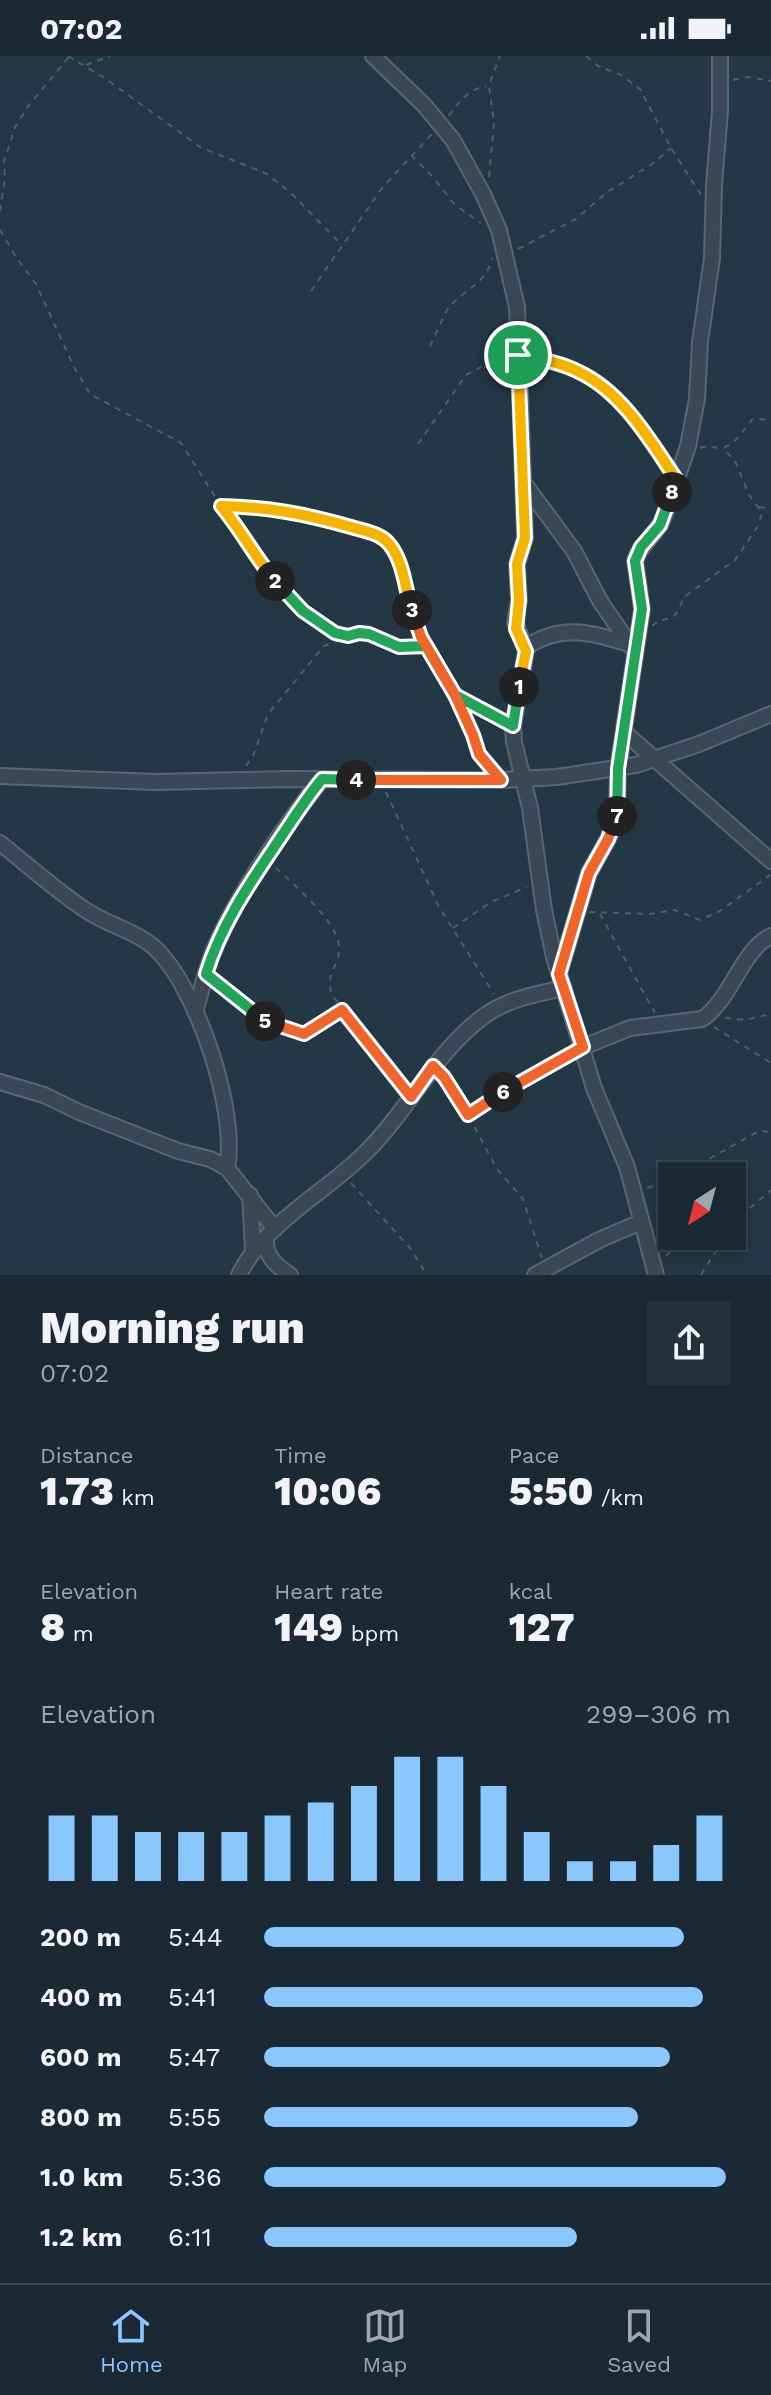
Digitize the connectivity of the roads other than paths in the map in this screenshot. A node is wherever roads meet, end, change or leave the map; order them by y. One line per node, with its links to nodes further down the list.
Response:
1 (373, 56): 3 (street)
2 (720, 56): 5 (street)
3 (523, 482): 4 (street); 5 (street)
4 (526, 647): 5 (street); 12 (street)
5 (630, 647): 7 (street)
6 (771, 714): 8 (street)
7 (624, 732): 8 (street); 9 (street)
8 (657, 759): 9 (street); 14 (street)
9 (618, 769): 12 (street); 16 (street)
10 (0, 776): 11 (street)
11 (322, 779): 12 (street); 17 (street)
12 (522, 779): 16 (street)
13 (0, 843): 17 (street)
14 (771, 861)
15 (771, 936): 18 (street)
16 (562, 981): 18 (street); 23 (street)
17 (195, 1012): 20 (street)
18 (583, 1047): 22 (street)
19 (0, 1082): 20 (street)
20 (227, 1168): 21 (street)
21 (250, 1195): 23 (street); 24 (street)
22 (643, 1228): 25 (street); 26 (street)
23 (270, 1233): 24 (street); 28 (street)
24 (253, 1250): 27 (street)
25 (541, 1272)
26 (655, 1272)
27 (239, 1275)
28 (290, 1275)

